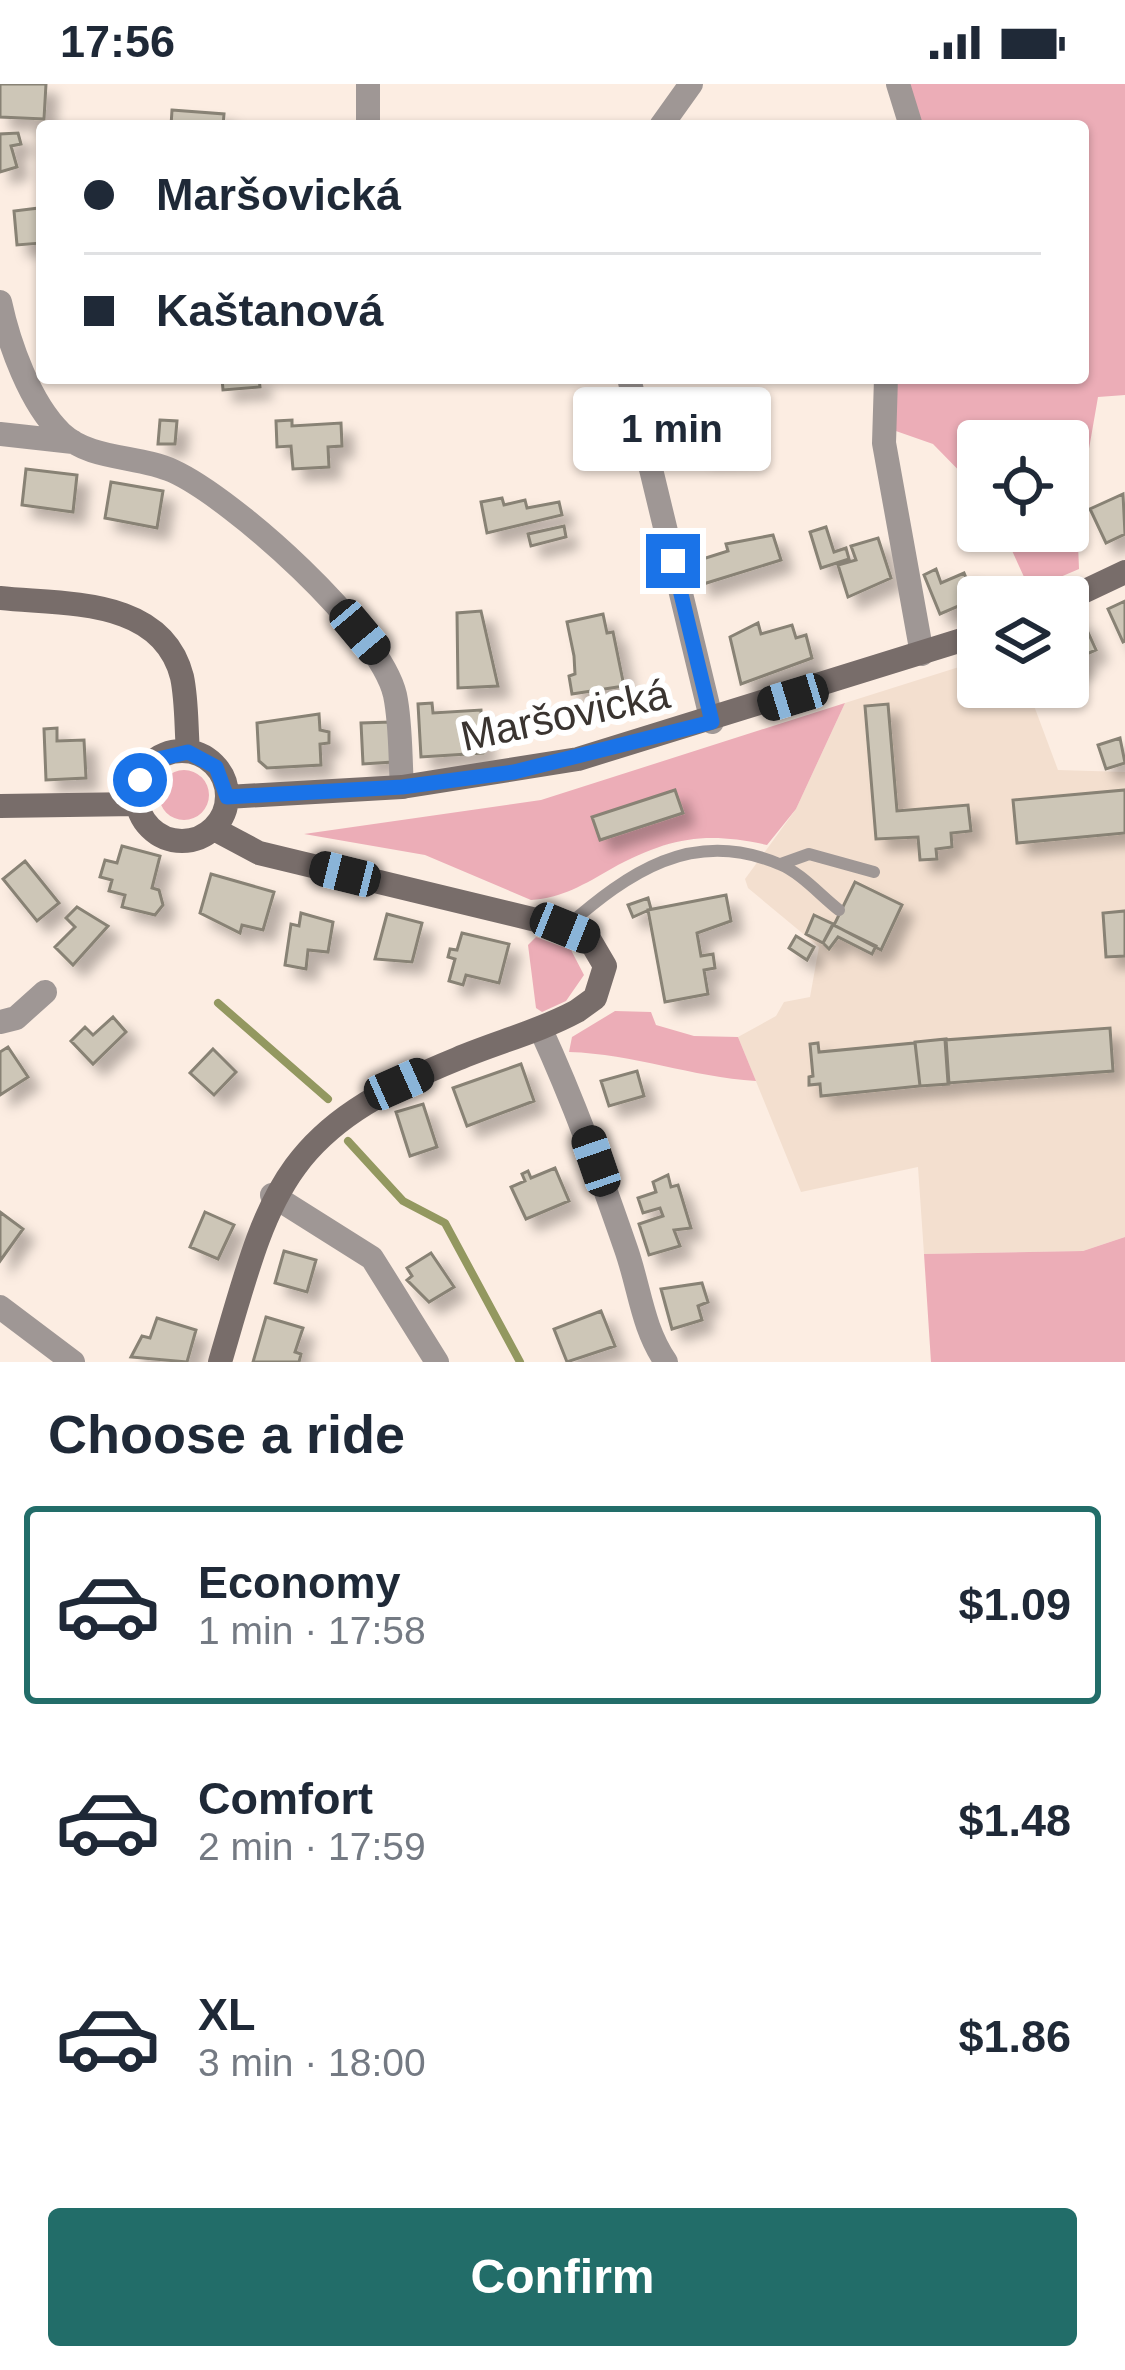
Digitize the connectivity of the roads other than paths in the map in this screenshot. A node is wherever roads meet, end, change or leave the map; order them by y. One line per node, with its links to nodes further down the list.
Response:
1 (368, 84): 4 (street)
2 (691, 84): 5 (street)
3 (898, 84): 6 (street)
4 (368, 120)
5 (665, 120)
6 (909, 120)
7 (0, 302): 11 (street)
8 (630, 384): 17 (street)
9 (886, 384): 16 (street)
10 (0, 434): 11 (street)
11 (73, 442): 19 (street)
12 (1125, 572): 13 (street)
13 (1089, 588)
14 (0, 598): 18 (street)
15 (957, 642): 16 (street, Maršovická)
16 (922, 654): 17 (street, Maršovická)
17 (712, 722): 19 (street, Maršovická)
18 (188, 752): 20 (street); 21 (street)
19 (402, 787): 20 (street, Maršovická)
20 (227, 797): 23 (street)
21 (137, 804): 22 (street); 23 (street)
22 (0, 806)
23 (214, 829): 27 (street)
24 (781, 864): 25 (lane); 26 (lane); 27 (lane)
25 (874, 872)
26 (839, 910)
27 (565, 928): 30 (street)
28 (46, 992): 29 (street)
29 (0, 1022)
30 (541, 1030): 31 (street); 36 (street)
31 (272, 1196): 34 (street); 35 (street)
32 (0, 1307): 33 (street)
33 (73, 1362)
34 (220, 1362)
35 (437, 1362)
36 (666, 1362)

